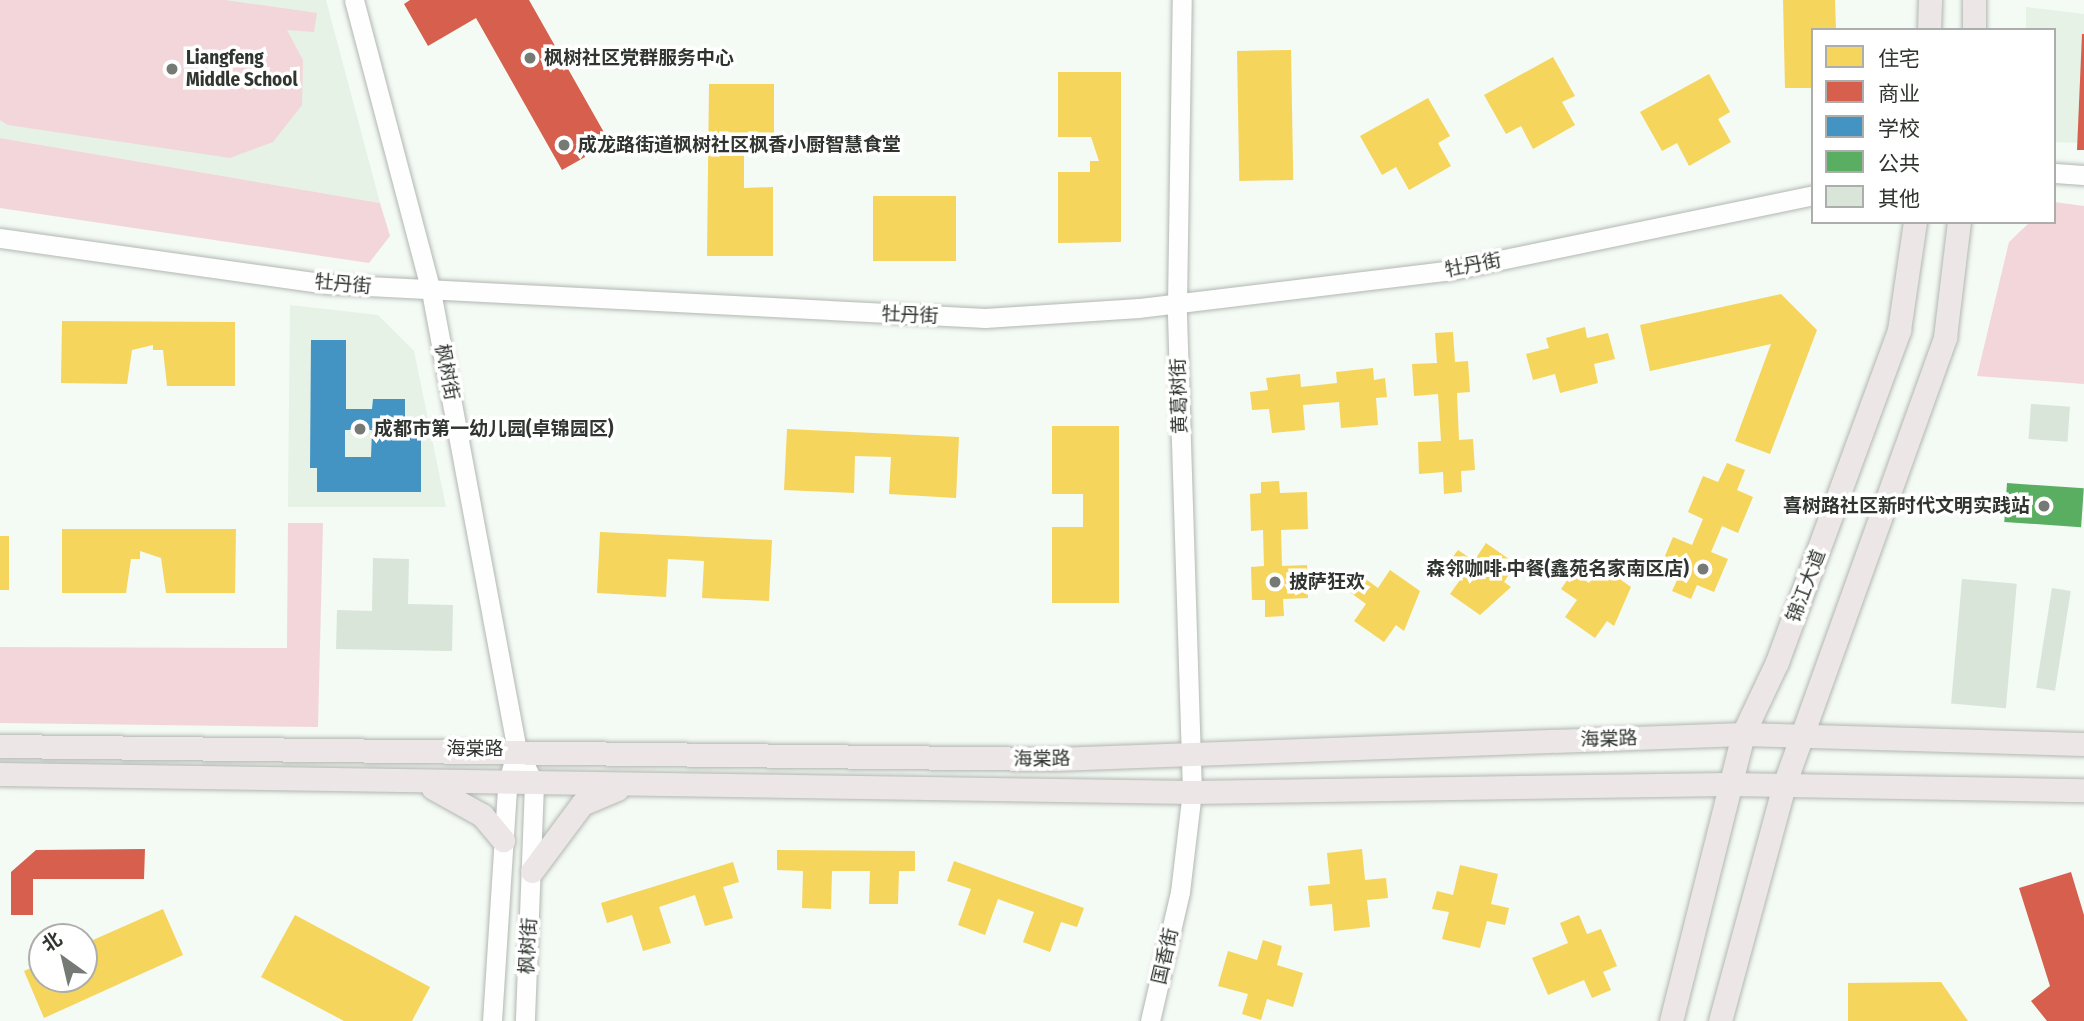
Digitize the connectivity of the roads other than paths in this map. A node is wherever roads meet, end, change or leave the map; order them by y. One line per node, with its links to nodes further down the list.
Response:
1 (354, 0): 13 (street, 枫树街)
2 (1182, 0): 14 (street, 黄葛树街)
3 (1930, 0): 5 (main road)
4 (1974, 0): 6 (main road)
5 (1930, 28)
6 (1974, 28)
7 (2056, 173): 8 (street)
8 (2084, 175)
9 (1811, 195): 14 (street, 牡丹街)
10 (1914, 224): 15 (main road, 锦江大道)
11 (1959, 224): 16 (main road)
12 (0, 238): 13 (street, 牡丹街)
13 (431, 291): 14 (street, 牡丹街); 19 (street, 枫树街)
14 (1177, 303): 20 (street, 黄葛树街)
15 (1743, 734): 16 (main road, 海棠路); 20 (main road, 海棠路); 25 (main road, 锦江大道)
16 (1805, 735): 17 (main road, 海棠路); 26 (main road)
17 (2084, 744)
18 (0, 746): 19 (main road, 海棠路)
19 (517, 749): 20 (main road, 海棠路); 24 (street, 枫树街); 27 (street, 枫树街)
20 (1189, 752): 29 (street, 黄葛树街)
21 (0, 774): 22 (main road, 海棠路)
22 (424, 783): 27 (main road, 海棠路); 30 (main road)
23 (643, 783): 24 (main road, 海棠路); 29 (main road, 海棠路); 31 (main road)
24 (534, 784): 27 (main road, 海棠路); 31 (street, 枫树街)
25 (1728, 784): 26 (main road, 海棠路); 29 (main road, 海棠路); 35 (main road, 锦江大道)
26 (1784, 785): 28 (main road, 海棠路); 36 (main road)
27 (507, 786): 30 (street, 枫树街)
28 (2084, 790)
29 (1192, 792): 34 (street, 国香街)
30 (503, 839): 32 (street, 枫树街)
31 (532, 871): 33 (street, 枫树街)
32 (492, 1021)
33 (525, 1021)
34 (1150, 1021)
35 (1671, 1021)
36 (1720, 1021)

